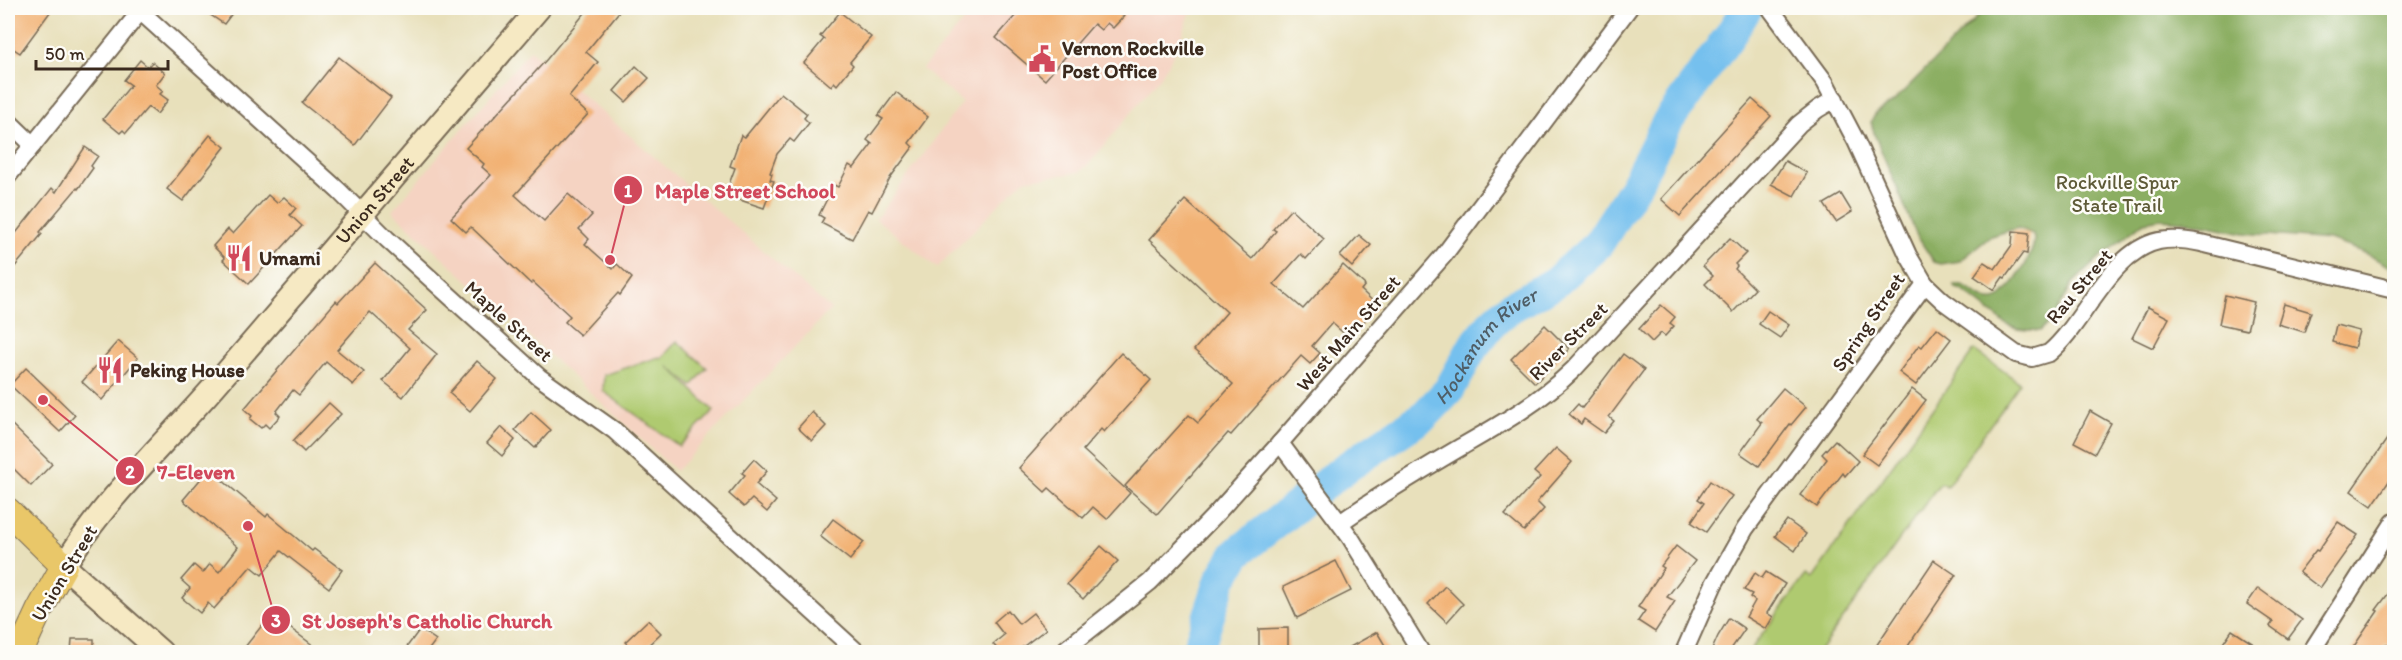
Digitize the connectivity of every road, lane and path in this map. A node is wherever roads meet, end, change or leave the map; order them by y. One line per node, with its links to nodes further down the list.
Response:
1 (539, 8): 9 (main road, Union Street)
2 (1629, 8): 12 (street, West Main Street)
3 (1770, 8): 5 (street, Spring Street)
4 (141, 9): 7 (street); 9 (street, Maple Street)
5 (1835, 99): 10 (street, Spring Street); 15 (street, River Street)
6 (8, 121): 7 (street)
7 (33, 146): 8 (street)
8 (8, 176)
9 (363, 215): 16 (main road, Union Street); 19 (street, Maple Street)
10 (1925, 284): 11 (street, Rau Street); 22 (street, Spring Street)
11 (2394, 290)
12 (1280, 443): 15 (street); 20 (street, West Main Street)
13 (8, 511): 16 (main road)
14 (2394, 522): 23 (street)
15 (1340, 523): 21 (street)
16 (64, 566): 17 (main road, Union Street); 18 (main road)
17 (20, 652)
18 (160, 652)
19 (857, 652)
20 (1062, 652)
21 (1421, 652)
22 (1684, 652)
23 (2312, 652)

